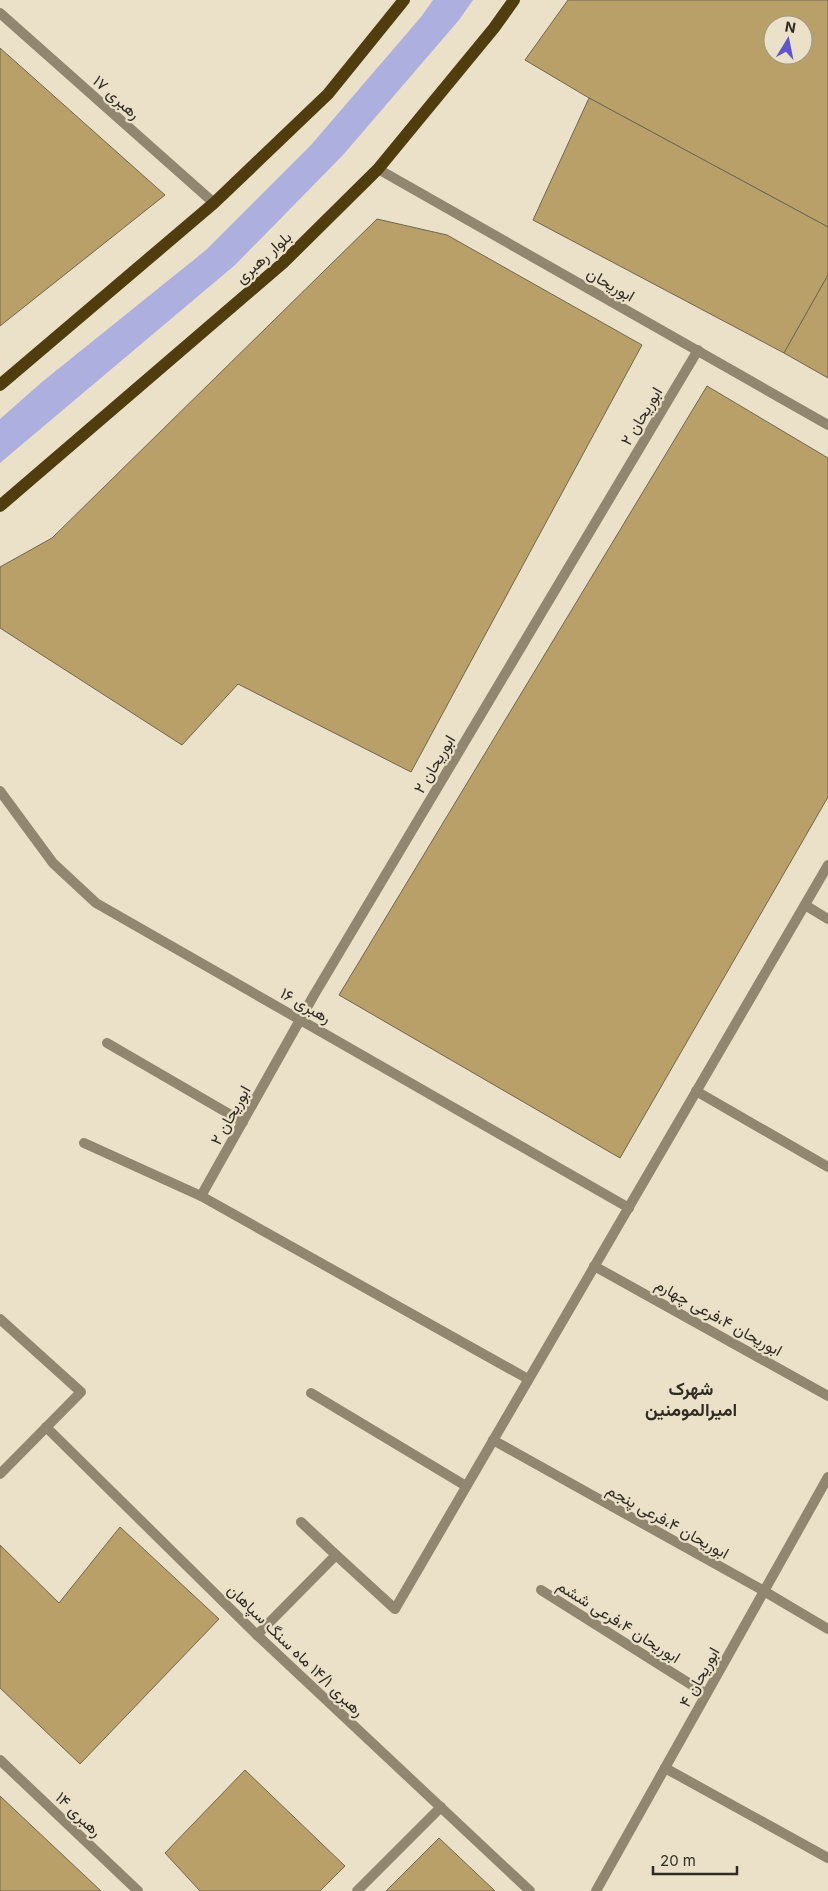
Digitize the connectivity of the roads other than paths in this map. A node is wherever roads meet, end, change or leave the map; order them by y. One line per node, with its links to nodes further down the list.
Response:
1 (404, 0): 5 (main road)
2 (514, 0): 4 (main road, بلوار رهبری)
3 (0, 14): 5 (street, رهبری ۱۷)
4 (378, 169): 6 (street, ابوریحان); 9 (main road, بلوار رهبری)
5 (214, 203): 7 (main road)
6 (698, 350): 8 (street, ابوریحان); 14 (street, ابوریحان ۲)
7 (0, 384)
8 (828, 425)
9 (0, 506)
10 (0, 792): 14 (street, رهبری ۱۶)
11 (828, 866): 12 (street)
12 (805, 905): 13 (street); 16 (street)
13 (828, 919)
14 (300, 1019): 17 (street, ابوریحان ۲); 21 (street, رهبری ۱۶)
15 (107, 1043): 17 (street)
16 (696, 1091): 19 (street); 21 (street)
17 (243, 1122): 20 (street, ابوریحان ۲)
18 (84, 1142): 20 (street)
19 (828, 1167)
20 (201, 1196): 24 (street)
21 (628, 1208): 22 (street)
22 (594, 1266): 24 (street); 26 (street, ابوریحان ۴،فرعی چهارم)
23 (0, 1319): 27 (street)
24 (528, 1379): 28 (street)
25 (311, 1392): 31 (street)
26 (828, 1396)
27 (46, 1427): 29 (street); 37 (street, رهبری ۱۴/۱ ماه سنگ سپاهان)
28 (493, 1440): 31 (street); 35 (street, ابوریحان ۴،فرعی پنجم)
29 (0, 1474)
30 (828, 1477): 35 (street, ابوریحان ۴)
31 (466, 1486): 33 (street)
32 (301, 1522): 33 (street)
33 (336, 1555): 37 (street)
34 (541, 1590): 38 (street, ابوریحان ۴،فرعی ششم)
35 (764, 1591): 36 (street, ابوریحان ۴،فرعی پنجم); 38 (street, ابوریحان ۴)
36 (828, 1629)
37 (257, 1635): 41 (street, رهبری ۱۴/۱ ماه سنگ سپاهان)
38 (706, 1694): 40 (street, ابوریحان ۴)
39 (0, 1760): 43 (street, رهبری ۱۴)
40 (665, 1768): 42 (street); 46 (street, ابوریحان ۴)
41 (441, 1808): 44 (street); 45 (street, رهبری ۱۴/۱ ماه سنگ سپاهان)
42 (828, 1858)
43 (138, 1891)
44 (358, 1891)
45 (530, 1891)
46 (596, 1891)

